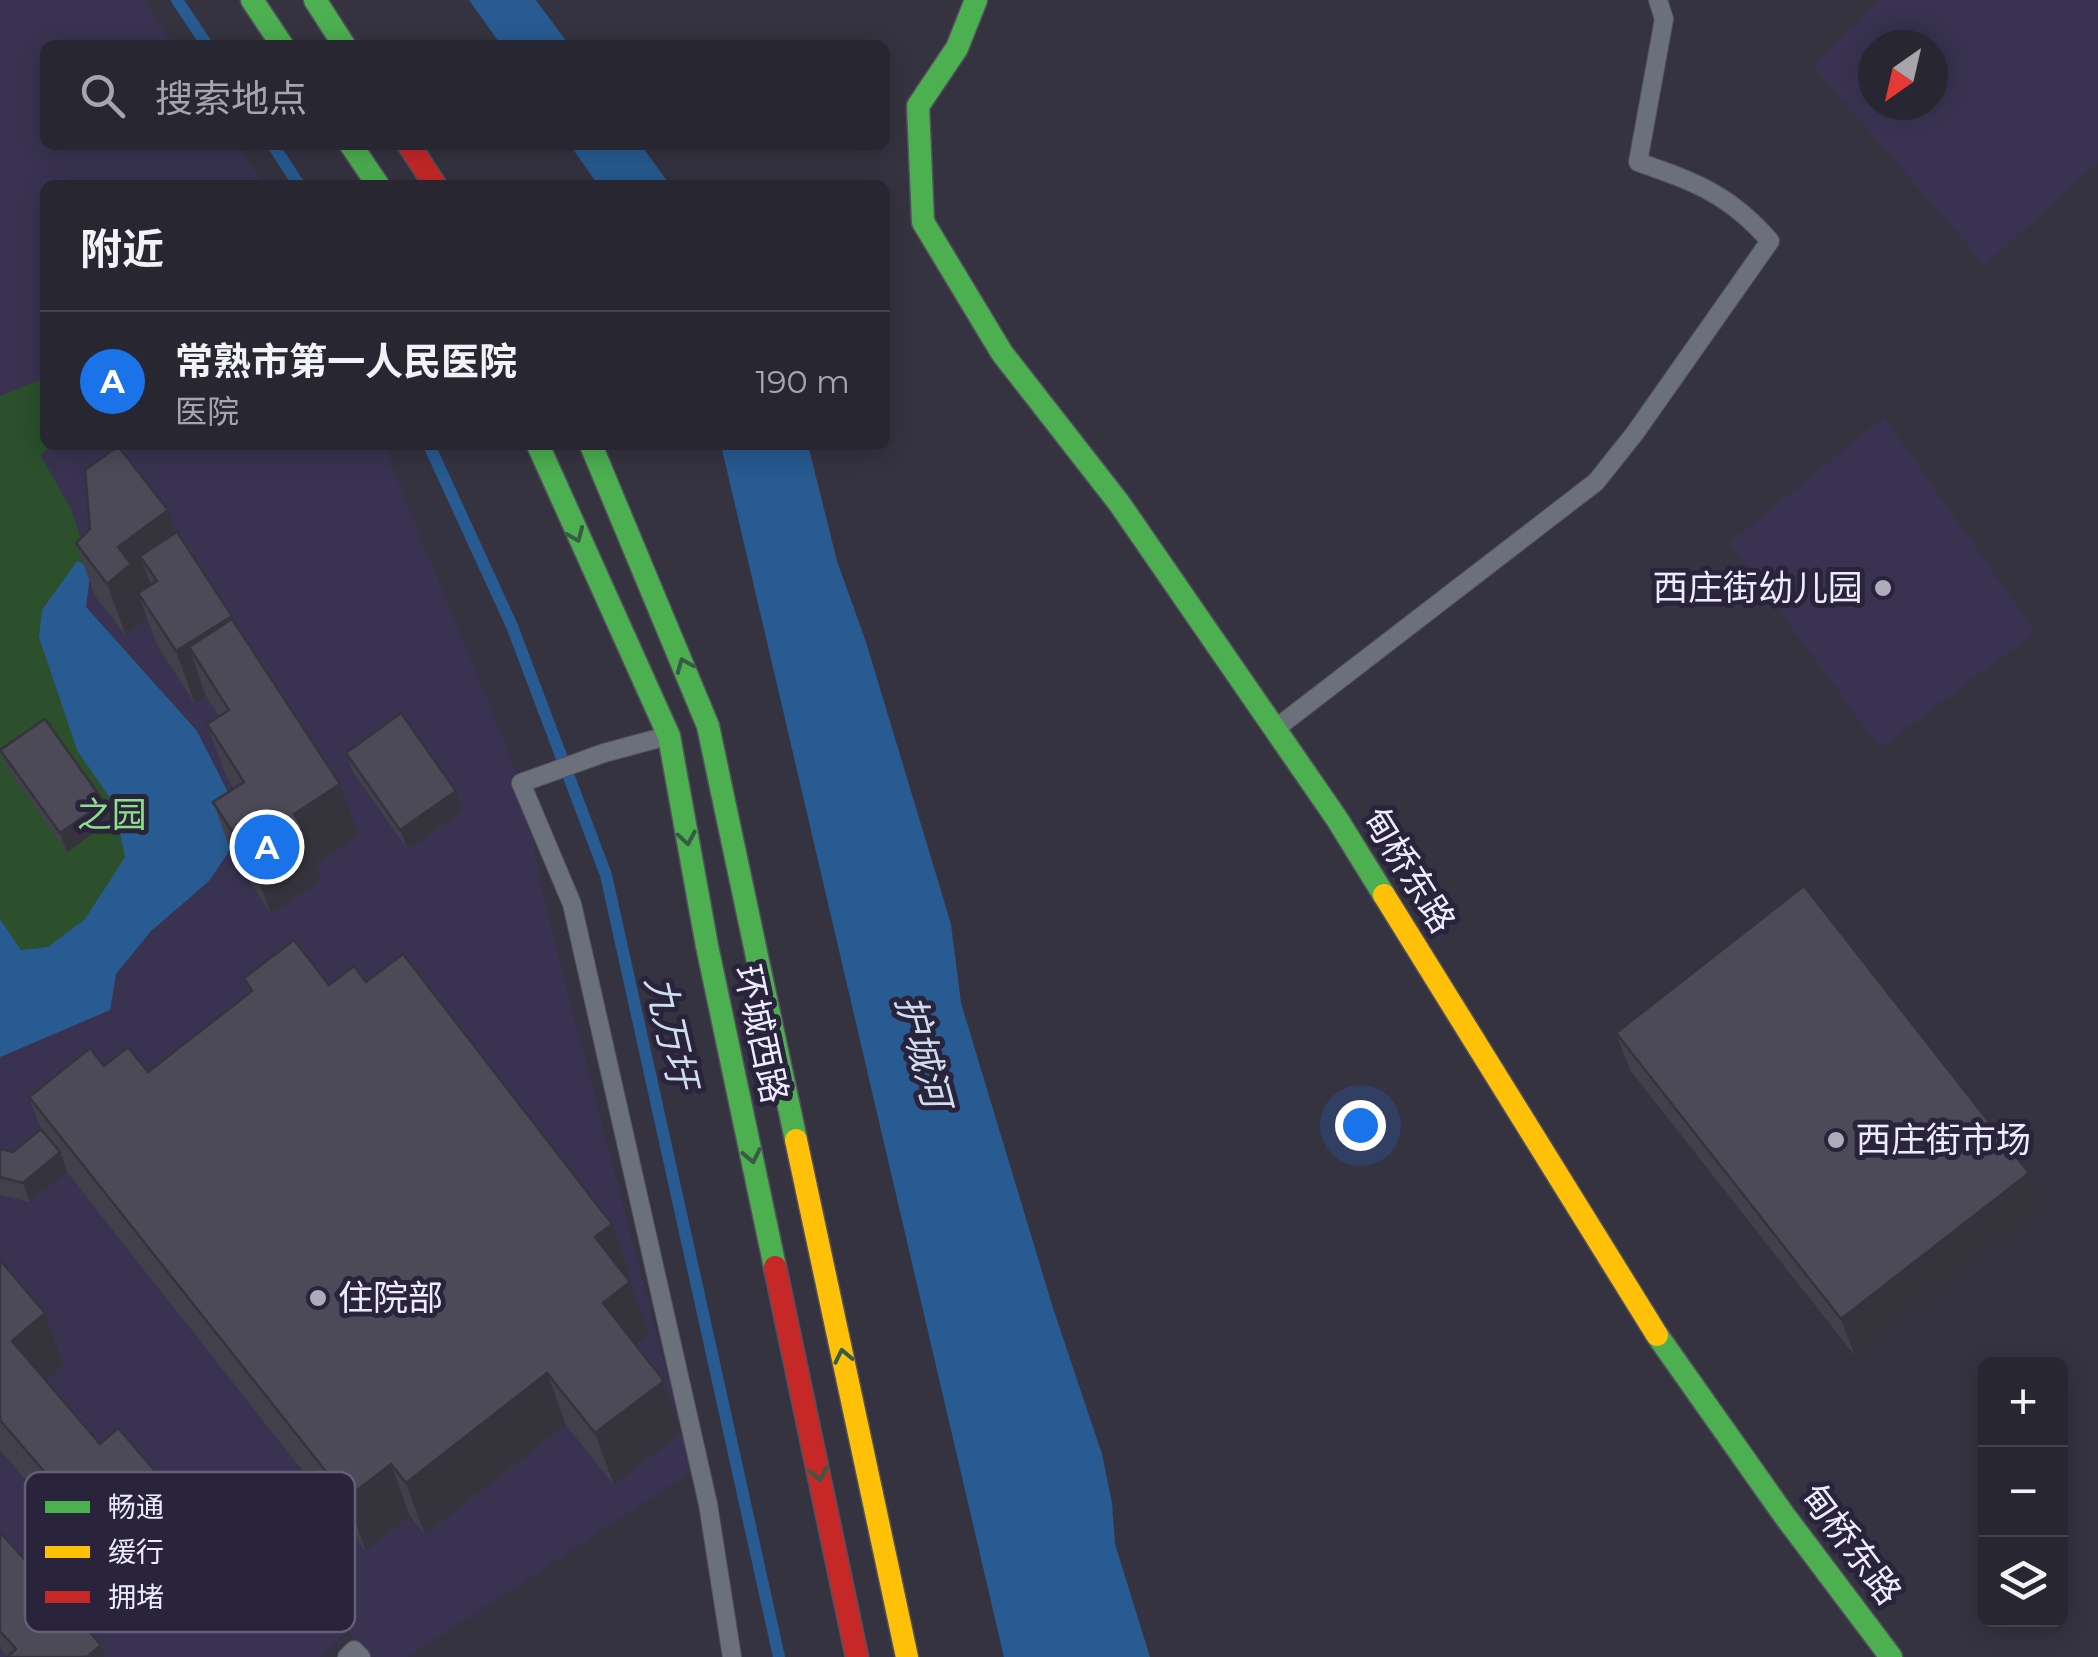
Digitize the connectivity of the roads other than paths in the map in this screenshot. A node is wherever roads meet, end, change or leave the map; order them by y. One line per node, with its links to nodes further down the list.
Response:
1 (252, 0): 5 (main road)
2 (315, 0): 6 (main road)
3 (976, 0): 13 (main road, 甸桥东路)
4 (1658, 0): 13 (lane)
5 (279, 40)
6 (341, 40)
7 (354, 150): 9 (main road)
8 (412, 150): 10 (main road)
9 (374, 180)
10 (432, 180)
11 (541, 450): 14 (main road, 环城西路, one-way to 14)
12 (593, 450): 14 (main road, 环城西路, one-way to 12)
13 (1275, 729): 20 (main road, 甸桥东路)
14 (688, 731): 17 (lane); 18 (main road, 环城西路, one-way to 18); 19 (main road, 环城西路, one-way to 14)
15 (347, 1657): 16 (lane)
16 (361, 1657)
17 (732, 1657)
18 (858, 1657)
19 (907, 1657)
20 (1892, 1657)

